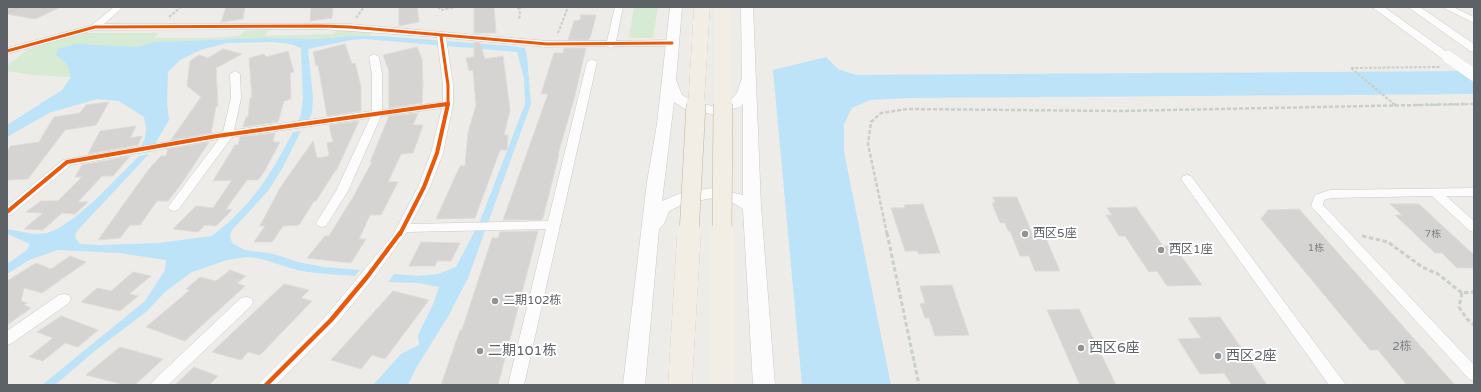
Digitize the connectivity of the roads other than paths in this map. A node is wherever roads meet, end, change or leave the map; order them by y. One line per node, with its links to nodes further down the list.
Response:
1 (119, 7): 11 (street)
2 (619, 7): 14 (street)
3 (676, 7): 13 (main road)
4 (702, 7): 45 (highway, bridge)
5 (723, 7): 46 (highway, bridge)
6 (747, 7): 21 (main road)
7 (1377, 7): 20 (street, bridge)
8 (1413, 7): 15 (street)
9 (1446, 7): 10 (street)
10 (1474, 20)
11 (95, 26): 12 (street); 16 (street)
12 (442, 41): 14 (street); 23 (street)
13 (672, 43): 14 (street); 22 (main road)
14 (611, 45)
15 (1474, 49)
16 (10, 51)
17 (374, 57): 24 (street)
18 (592, 62): 33 (street)
19 (235, 74): 25 (street)
20 (1474, 75)
21 (749, 77): 22 (main road); 30 (main road)
22 (670, 79): 36 (main road)
23 (448, 104): 24 (street); 34 (street)
24 (377, 114): 25 (street); 32 (street)
25 (228, 135): 29 (street); 31 (street)
26 (1187, 179): 48 (street)
27 (1474, 192): 28 (street)
28 (1435, 193): 35 (street); 40 (street)
29 (174, 207)
30 (752, 207): 36 (main road); 47 (main road)
31 (7, 212)
32 (322, 223)
33 (553, 225): 34 (street); 43 (street)
34 (403, 228): 42 (street)
35 (1474, 228)
36 (651, 232): 44 (main road)
37 (64, 299): 39 (street)
38 (246, 302): 41 (street)
39 (7, 339)
40 (1474, 375)
41 (158, 385)
42 (266, 385)
43 (516, 385)
44 (634, 385)
45 (680, 385)
46 (722, 385)
47 (764, 385)
48 (1338, 385)

